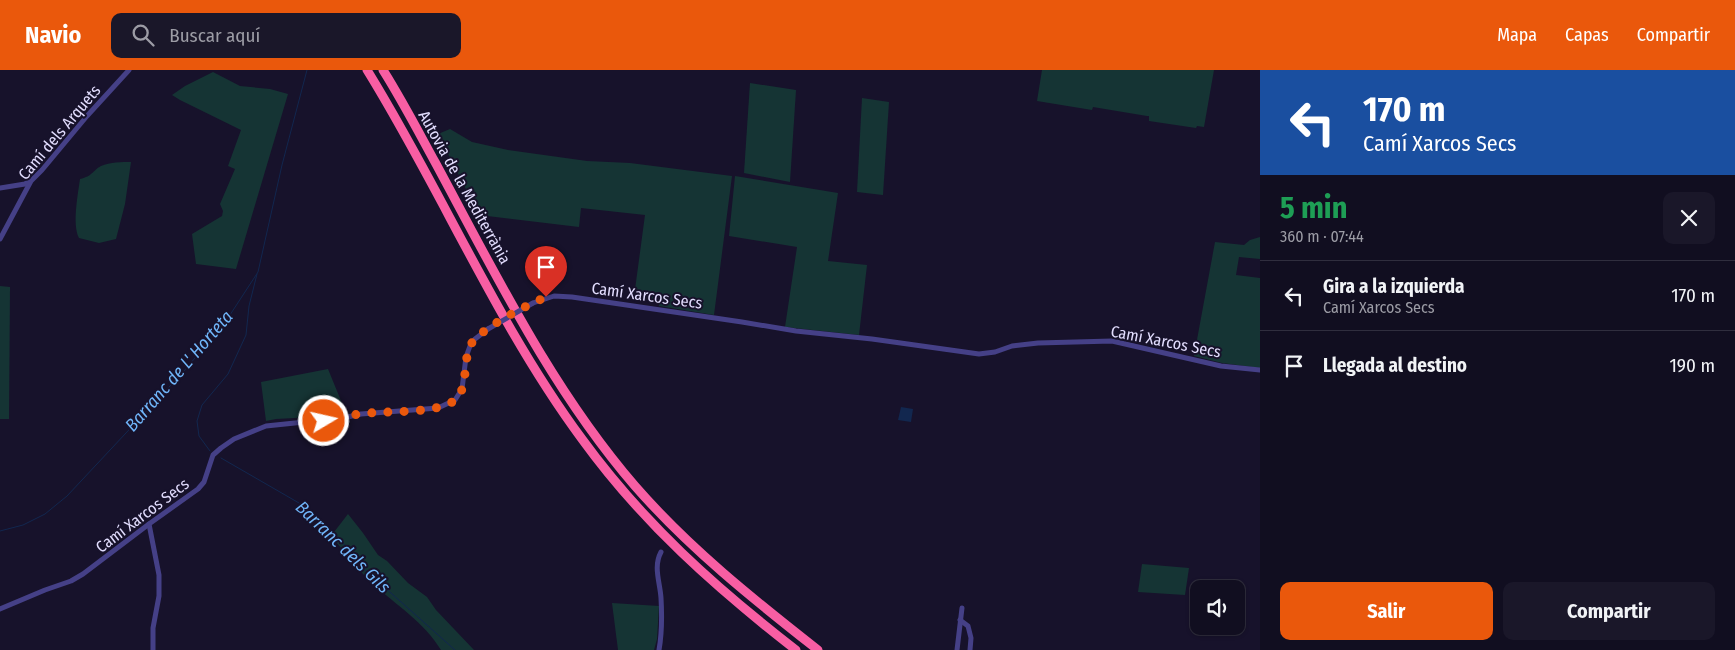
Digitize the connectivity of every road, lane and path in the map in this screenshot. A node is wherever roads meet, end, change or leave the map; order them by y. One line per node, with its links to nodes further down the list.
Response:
1 (129, 70): 4 (street, Camí dels Arquets)
2 (367, 70): 15 (highway, Autovia de la Mediterrània)
3 (383, 70): 16 (highway, Autovia de la Mediterrània)
4 (31, 180): 5 (street); 6 (street, Camí dels Arquets)
5 (0, 188)
6 (0, 238)
7 (1260, 370): 8 (street, Camí Xarcos Secs, bridge)
8 (149, 524): 11 (street, Camí Xarcos Secs); 13 (street)
9 (661, 552): 14 (street)
10 (962, 608): 12 (street)
11 (0, 609)
12 (960, 620): 17 (street); 18 (street)
13 (153, 650)
14 (659, 650)
15 (796, 650)
16 (818, 650)
17 (957, 650)
18 (970, 650)

